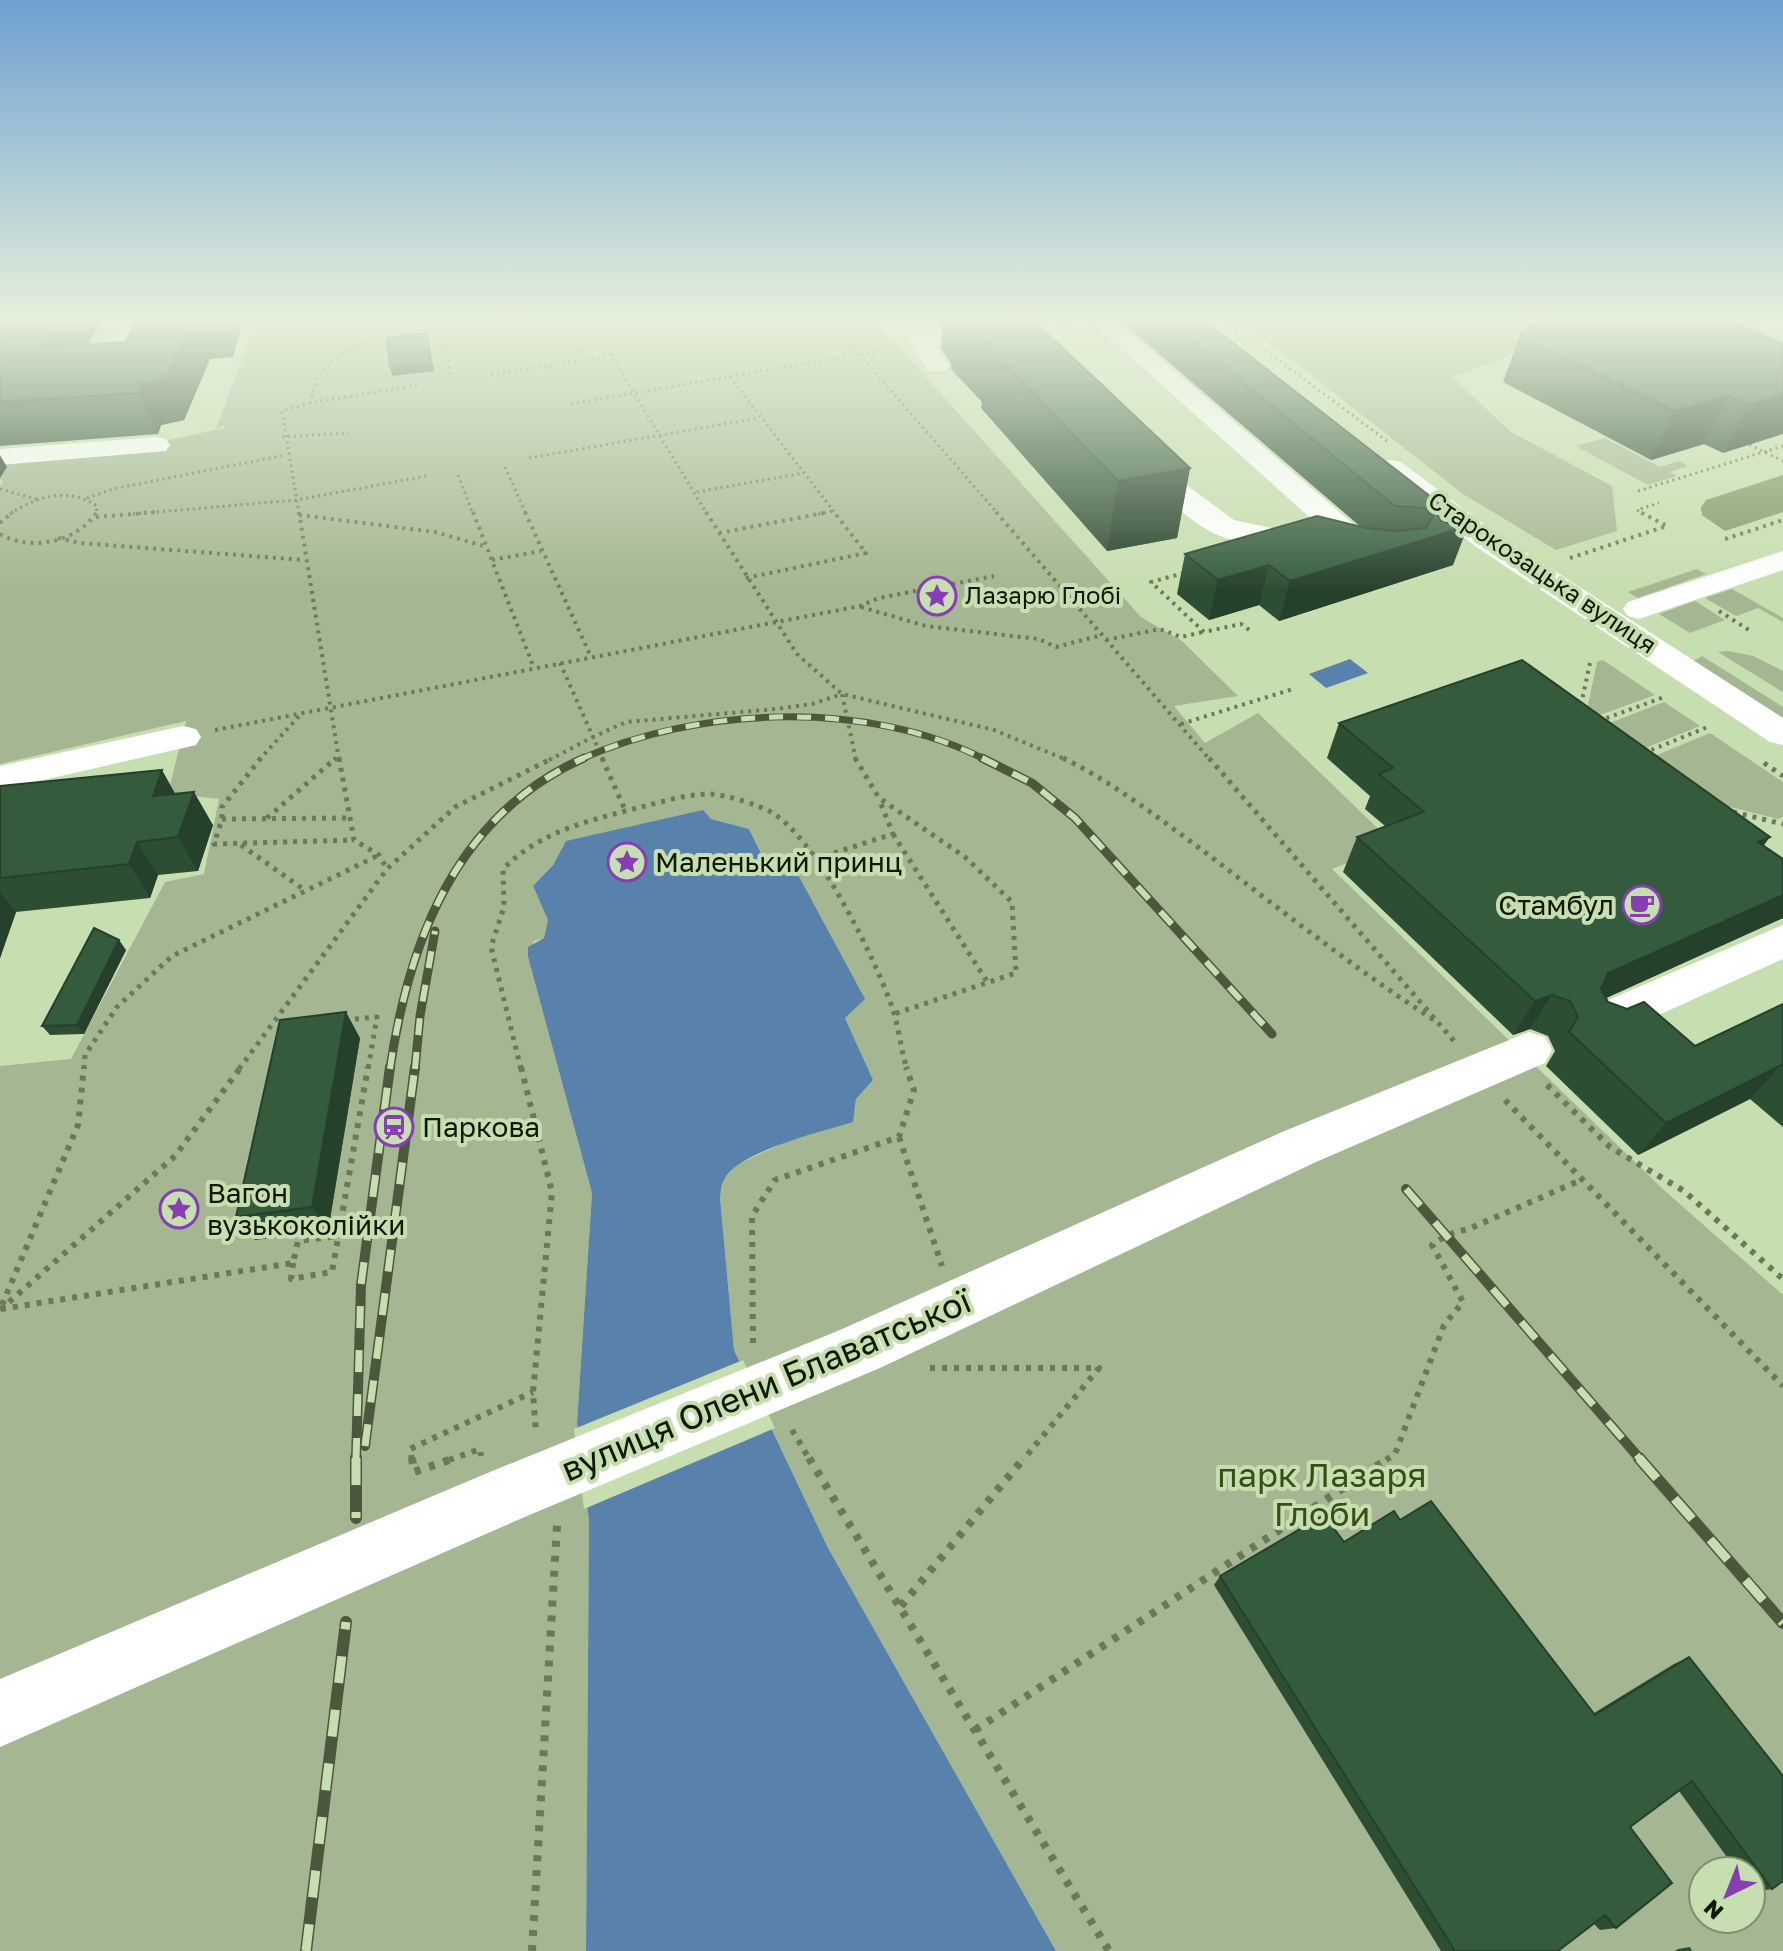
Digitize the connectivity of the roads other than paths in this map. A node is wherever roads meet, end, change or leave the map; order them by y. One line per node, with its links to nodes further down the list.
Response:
1 (1208, 409): 2 (street)
2 (1117, 435)
3 (156, 445): 5 (street)
4 (1363, 447): 8 (street, Старокозацька вулиця)
5 (0, 457)
6 (1783, 560): 7 (street)
7 (1639, 609)
8 (1783, 734)
9 (183, 737): 10 (street)
10 (0, 778)
11 (1783, 941): 12 (street)
12 (1603, 1022)
13 (1509, 1059): 14 (street, вулиця Олени Блаватської)
14 (0, 1713)

